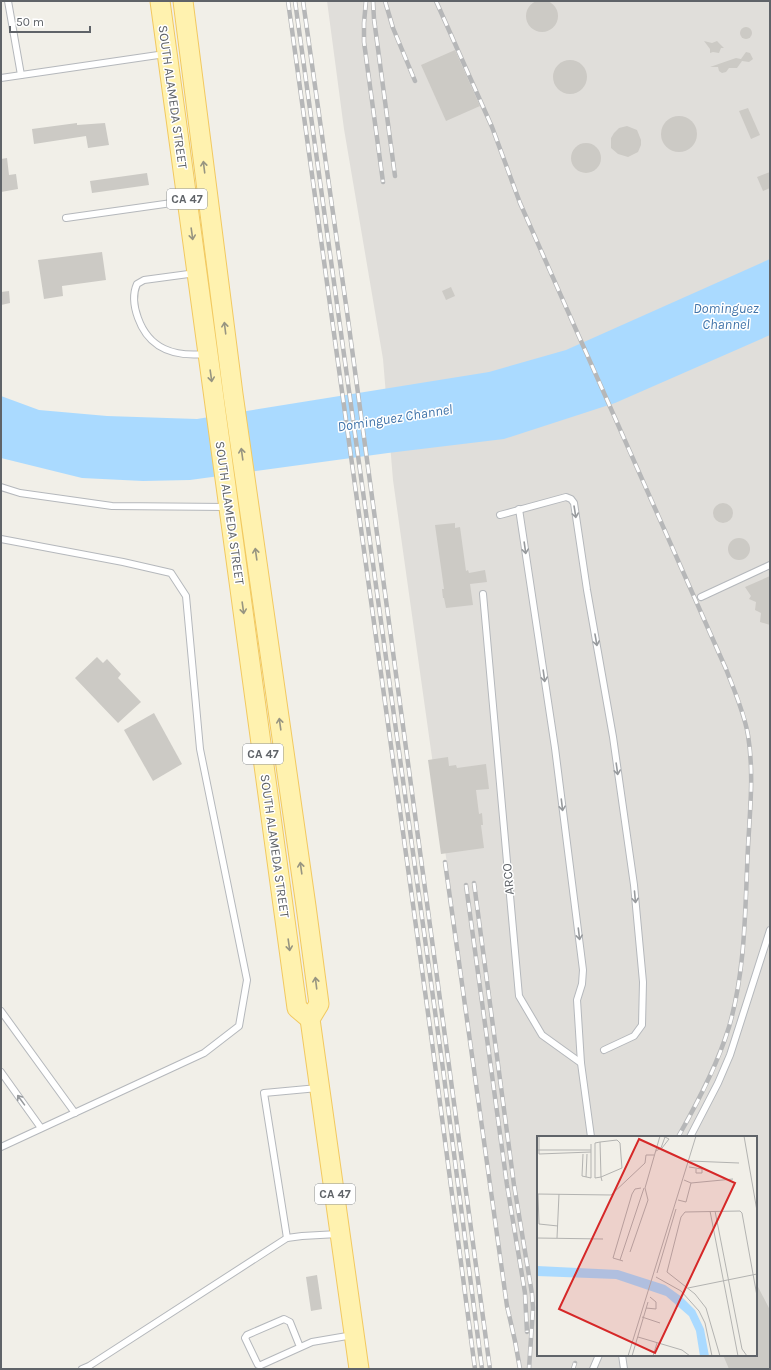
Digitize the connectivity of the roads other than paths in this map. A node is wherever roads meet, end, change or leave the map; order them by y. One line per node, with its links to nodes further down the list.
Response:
1 (8, 1): 5 (lane)
2 (160, 1): 4 (main road, SOUTH ALAMEDA STREET / CA 47)
3 (183, 1): 7 (main road, SOUTH ALAMEDA STREET / CA 47, one-way to 3)
4 (167, 54): 5 (lane); 8 (main road, SOUTH ALAMEDA STREET / CA 47)
5 (21, 75): 6 (lane)
6 (1, 78)
7 (208, 198): 8 (lane); 22 (main road, SOUTH ALAMEDA STREET / CA 47, one-way to 7)
8 (187, 201): 9 (lane); 10 (main road, SOUTH ALAMEDA STREET / CA 47, one-way to 10)
9 (66, 218)
10 (197, 272): 11 (main road, SOUTH ALAMEDA STREET / CA 47); 11 (lane)
11 (208, 354): 13 (main road, SOUTH ALAMEDA STREET / CA 47, one-way to 13)
12 (1, 487): 13 (lane)
13 (229, 503): 22 (main road, SOUTH ALAMEDA STREET / CA 47, one-way to 22)
14 (519, 509): 15 (lane); 23 (lane, one-way to 23); 24 (lane, one-way to 24)
15 (500, 515)
16 (1, 539): 27 (lane)
17 (770, 565): 19 (lane)
18 (483, 594): 24 (lane, ARCO)
19 (701, 596)
20 (770, 930): 30 (lane)
21 (1, 1011): 27 (lane)
22 (310, 1019): 26 (main road, CA 47)
23 (604, 1050)
24 (581, 1063): 29 (lane)
25 (1, 1072): 28 (lane, one-way to 25)
26 (320, 1088): 32 (main road, CA 47); 33 (lane)
27 (76, 1113): 28 (lane)
28 (41, 1128): 31 (lane)
29 (592, 1136)
30 (691, 1136)
31 (1, 1147)
32 (340, 1234): 33 (lane); 34 (main road, CA 47)
33 (288, 1238): 38 (lane)
34 (354, 1335): 35 (lane); 39 (main road, CA 47)
35 (300, 1347): 35 (lane)
36 (599, 1356): 40 (lane)
37 (622, 1356): 41 (lane)
38 (82, 1369)
39 (359, 1369)
40 (593, 1369)
41 (624, 1369)

